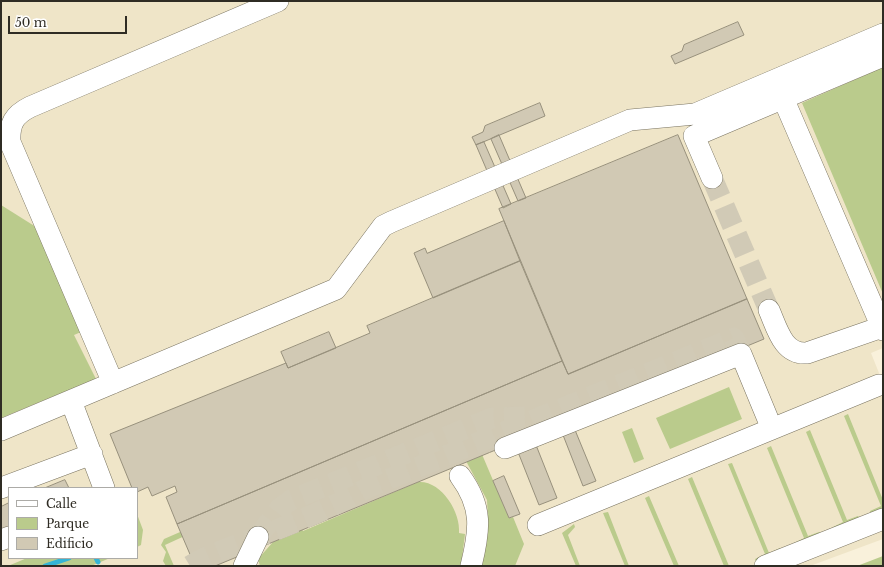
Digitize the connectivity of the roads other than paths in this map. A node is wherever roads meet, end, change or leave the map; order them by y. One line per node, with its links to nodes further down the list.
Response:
1 (278, 1): 8 (lane)
2 (883, 34): 8 (lane)
3 (883, 56): 4 (lane)
4 (783, 98): 5 (lane); 7 (lane)
5 (712, 178)
6 (769, 310): 7 (lane)
7 (882, 328)
8 (113, 383): 10 (lane)
9 (879, 385): 11 (lane)
10 (71, 401): 12 (lane); 14 (lane)
11 (772, 429): 13 (lane); 19 (lane)
12 (1, 430)
13 (505, 448)
14 (92, 454): 16 (lane); 17 (lane)
15 (460, 476): 22 (lane)
16 (104, 487)
17 (1, 488)
18 (883, 518): 23 (lane)
19 (538, 525)
20 (258, 537): 21 (lane)
21 (245, 565)
22 (471, 566)
23 (765, 566)

